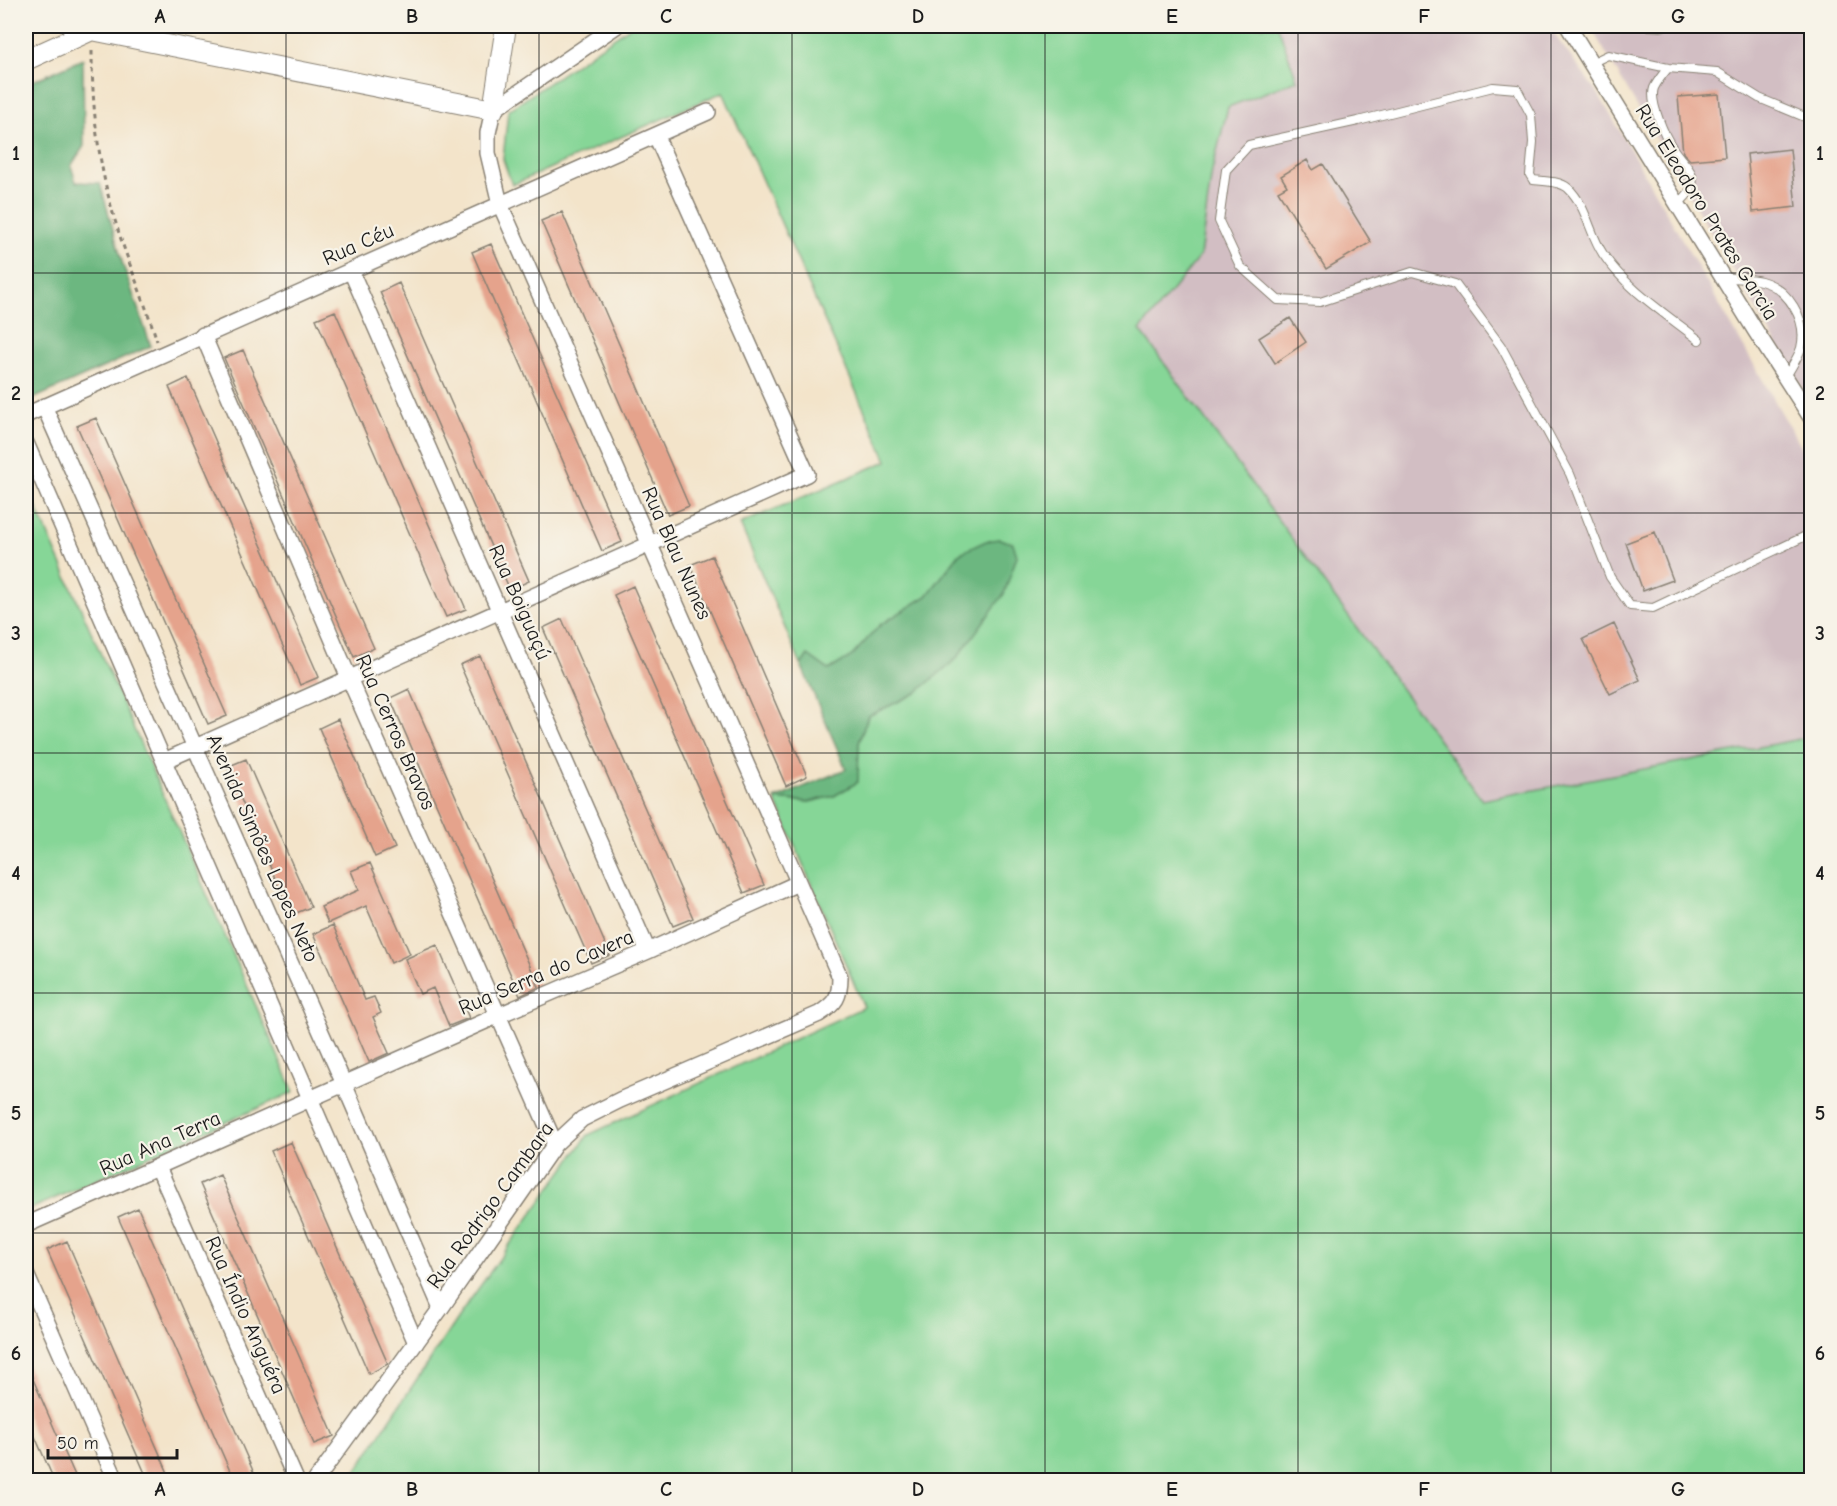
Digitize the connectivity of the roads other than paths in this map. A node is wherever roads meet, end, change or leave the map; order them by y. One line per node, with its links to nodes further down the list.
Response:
1 (68, 26): 7 (street)
2 (506, 26): 12 (street)
3 (616, 26): 12 (street)
4 (1568, 26): 10 (street, Rua Eleodoro Prates Garcia)
5 (1648, 26): 6 (lane)
6 (1665, 26)
7 (92, 30): 8 (street); 9 (street)
8 (125, 30): 12 (street)
9 (26, 60)
10 (1591, 63): 11 (lane); 17 (street, Rua Eleodoro Prates Garcia)
11 (1668, 68): 14 (lane); 17 (lane)
12 (493, 110): 16 (street, Rua Blau Nunes)
13 (708, 112): 15 (street, Rua Céu)
14 (1812, 120)
15 (656, 136): 16 (street, Rua Céu); 28 (street)
16 (500, 204): 18 (street, Rua Céu); 28 (street, Rua Blau Nunes)
17 (1678, 204): 19 (street, Rua Eleodoro Prates Garcia)
18 (351, 271): 20 (street, Rua Céu); 29 (street, Rua Boiguaçú)
19 (1722, 277): 22 (street, Rua Eleodoro Prates Garcia); 22 (lane)
20 (203, 335): 23 (street, Rua Céu); 30 (street, Rua Cerros Bravos)
21 (1700, 340): 27 (lane)
22 (1786, 379): 25 (street, Rua Eleodoro Prates Garcia)
23 (44, 406): 24 (street, Rua Céu); 31 (street, Avenida Simões Lopes Neto)
24 (26, 415)
25 (1812, 419)
26 (26, 442): 32 (street)
27 (1812, 533)
28 (651, 544): 29 (street); 33 (street, Rua Blau Nunes)
29 (501, 611): 30 (street); 34 (street, Rua Boiguaçú)
30 (349, 678): 31 (street); 36 (street, Rua Cerros Bravos)
31 (195, 747): 32 (street); 37 (street, Avenida Simões Lopes Neto)
32 (164, 761): 38 (street)
33 (798, 883): 34 (street, Rua Serra do Cavera); 35 (street, Rua Blau Nunes)
34 (648, 951): 36 (street, Rua Serra do Cavera)
35 (830, 1007): 39 (street, Rua Rodrigo Cambara)
36 (497, 1016): 37 (street, Rua Serra do Cavera); 39 (street, Rua Cerros Bravos)
37 (344, 1084): 38 (street, Rua Serra do Cavera); 43 (street, Avenida Simões Lopes Neto)
38 (311, 1099): 40 (street, Rua Ana Terra); 44 (street)
39 (555, 1144): 43 (street, Rua Rodrigo Cambara)
40 (158, 1167): 41 (street, Rua Ana Terra); 46 (street, Rua Índio Anguéra)
41 (26, 1225)
42 (26, 1274): 45 (street)
43 (441, 1308): 44 (street, Rua Rodrigo Cambara)
44 (416, 1343): 47 (street, Rua Rodrigo Cambara)
45 (116, 1480)
46 (296, 1480)
47 (316, 1480)

